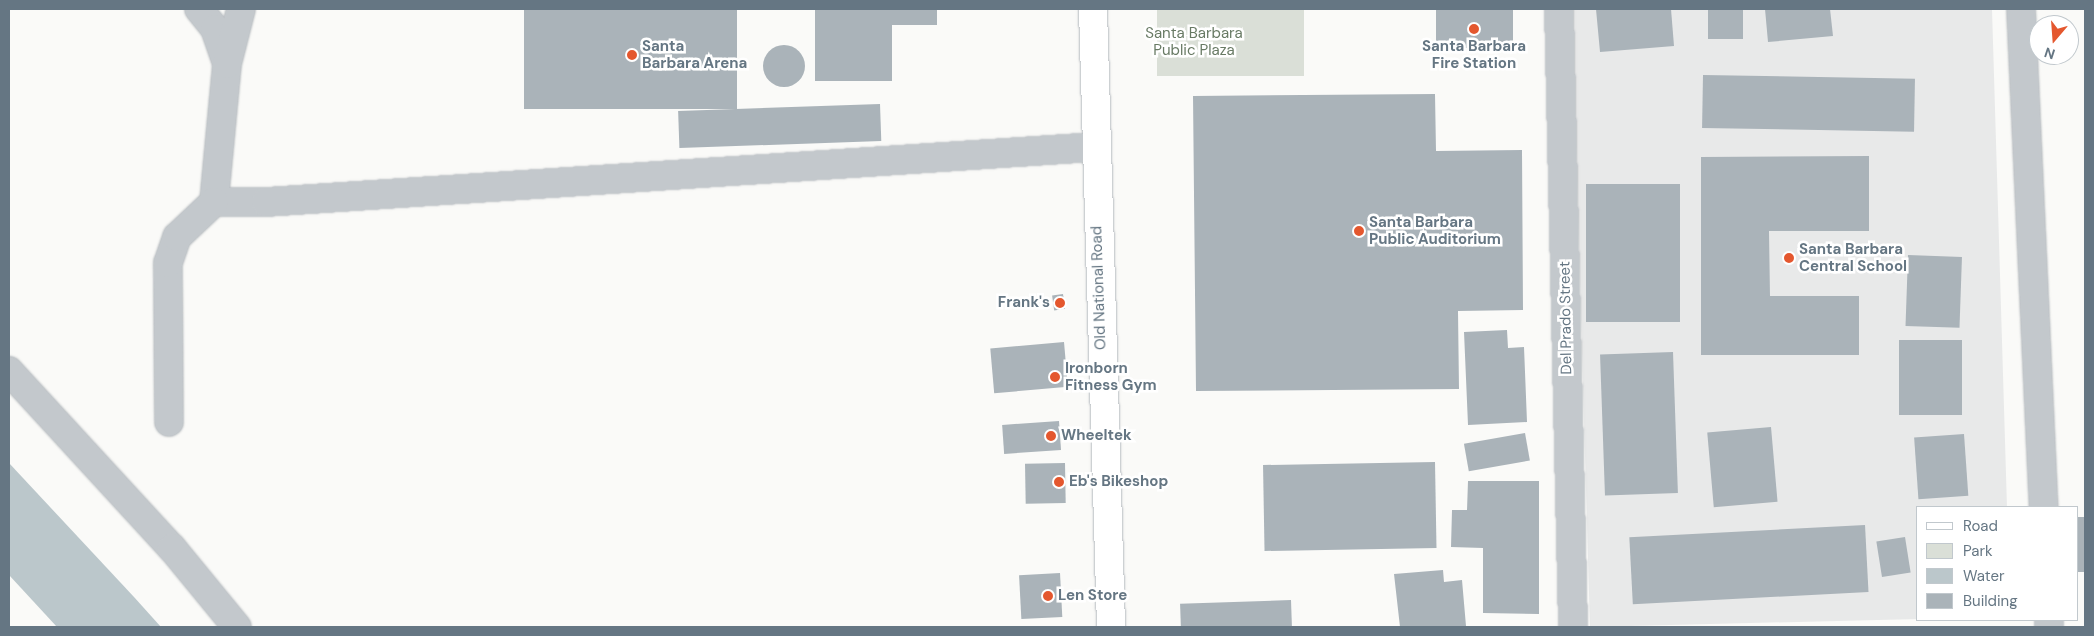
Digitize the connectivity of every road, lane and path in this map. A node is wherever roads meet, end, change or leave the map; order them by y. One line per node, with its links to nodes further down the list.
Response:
1 (199, 9): 6 (street)
2 (241, 9): 6 (street)
3 (1093, 9): 7 (main road, Old National Road)
4 (1559, 9): 14 (street, Del Prado Street)
5 (2021, 9): 11 (street)
6 (227, 64): 8 (street)
7 (1095, 147): 8 (street); 13 (main road, Old National Road)
8 (214, 202): 10 (street)
9 (9, 371): 12 (street)
10 (168, 422)
11 (2044, 506)
12 (238, 627)
13 (1111, 627)
14 (1573, 627)

